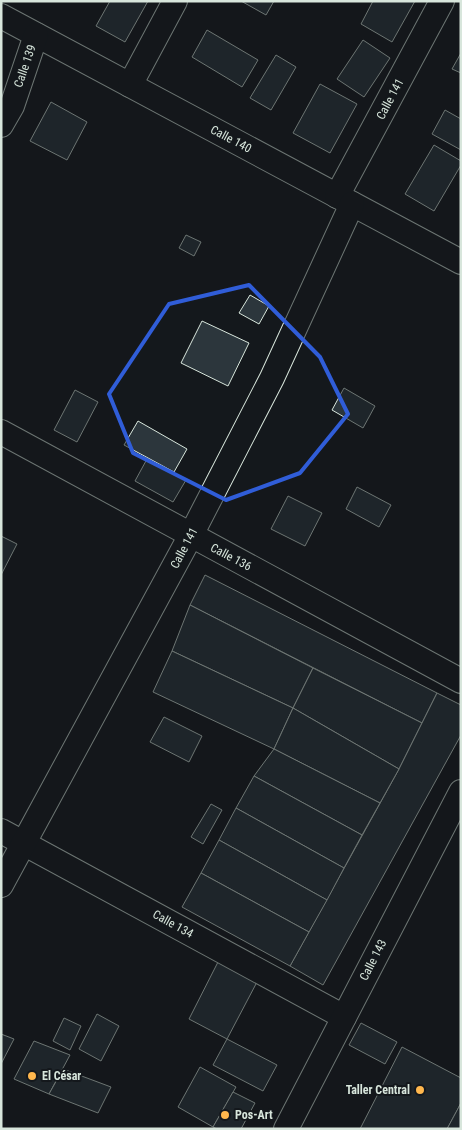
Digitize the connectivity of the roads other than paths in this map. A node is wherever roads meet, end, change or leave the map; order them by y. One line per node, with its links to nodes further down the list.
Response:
1 (175, 1): 5 (street)
2 (442, 1): 7 (street, Calle 141)
3 (1, 16): 4 (street, Calle 140)
4 (36, 34): 5 (street, Calle 140); 6 (street, Calle 139)
5 (130, 85): 7 (street, Calle 140)
6 (1, 125)
7 (345, 200): 8 (street, Calle 140); 10 (street, Calle 141)
8 (461, 262)
9 (1, 432): 10 (street, Calle 136)
10 (191, 535): 11 (street, Calle 136); 14 (street, Calle 141)
11 (461, 681)
12 (461, 792): 16 (street, Calle 143)
13 (1, 831): 14 (street, Calle 134)
14 (24, 842): 15 (street, Calle 141); 16 (street, Calle 134)
15 (1, 886)
16 (344, 1017): 17 (street, Calle 143)
17 (286, 1129)

